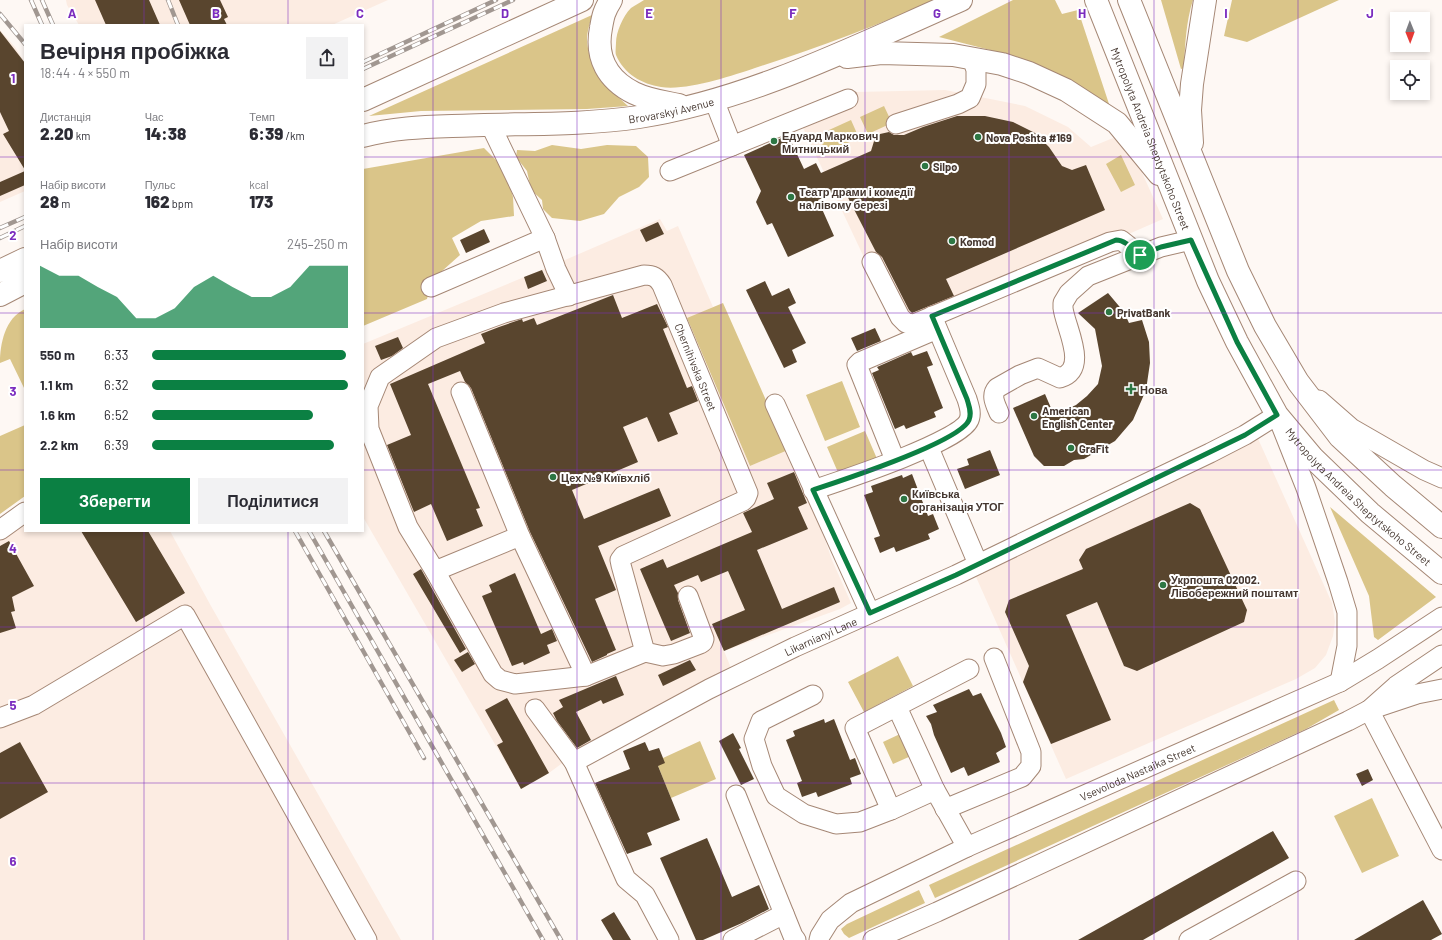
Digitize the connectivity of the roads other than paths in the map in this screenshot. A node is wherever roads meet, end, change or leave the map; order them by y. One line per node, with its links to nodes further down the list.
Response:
1 (582, 0): 10 (main road)
2 (611, 0): 12 (main road)
3 (961, 0): 8 (main road, Brovarskyi Avenue)
4 (1096, 0): 19 (main road, Mytropolyta Andreia Sheptytskoho Street)
5 (1129, 0): 17 (main road)
6 (1205, 0): 17 (main road)
7 (972, 58): 8 (main road); 14 (street); 19 (main road)
8 (802, 69): 11 (main road, Brovarskyi Avenue)
9 (848, 99): 16 (street)
10 (364, 100)
11 (714, 100): 12 (main road, Brovarskyi Avenue); 16 (street)
12 (689, 107): 13 (main road, Brovarskyi Avenue)
13 (490, 124): 15 (main road, Brovarskyi Avenue); 20 (street)
14 (896, 124)
15 (364, 136)
16 (732, 146): 18 (street)
17 (1193, 162): 31 (main road)
18 (670, 171)
19 (1172, 190): 21 (main road, Mytropolyta Andreia Sheptytskoho Street)
20 (545, 238): 27 (street); 29 (street)
21 (1191, 240): 22 (street); 35 (main road, Mytropolyta Andreia Sheptytskoho Street)
22 (1140, 255): 30 (street); 34 (street)
23 (24, 259): 25 (main road)
24 (872, 262): 30 (street)
25 (0, 271)
26 (24, 282): 28 (main road)
27 (431, 287)
28 (0, 294)
29 (568, 296): 45 (street); 50 (street, Chernihivska Street)
30 (935, 322): 36 (street); 37 (street)
31 (1298, 382): 38 (street); 41 (main road)
32 (461, 392): 43 (street)
33 (775, 404): 39 (street)
34 (998, 414)
35 (1277, 415): 44 (street, Likarnianyi Lane); 46 (main road, Mytropolyta Andreia Sheptytskoho Street); 55 (street)
36 (929, 448): 37 (street); 44 (street)
37 (895, 460): 39 (street)
38 (1442, 478)
39 (813, 490): 48 (street)
40 (24, 513): 42 (street)
41 (1442, 526)
42 (0, 530)
43 (520, 536): 45 (street); 54 (street)
44 (978, 564): 48 (street, Likarnianyi Lane)
45 (435, 571): 54 (street)
46 (1442, 573)
47 (688, 596): 50 (street)
48 (870, 613): 62 (street, Likarnianyi Lane)
49 (1442, 617): 55 (street, Vsevoloda Nastaika Street)
50 (645, 652): 54 (street)
51 (1442, 655): 60 (street)
52 (994, 658): 65 (street)
53 (969, 669): 58 (street)
54 (586, 676)
55 (1340, 682): 67 (street, Vsevoloda Nastaika Street)
56 (1442, 689): 60 (street)
57 (813, 695): 66 (street)
58 (897, 707): 63 (street); 66 (street)
59 (535, 709): 62 (street)
60 (1369, 710): 68 (street); 78 (street)
61 (0, 718): 72 (street)
62 (574, 762): 73 (street)
63 (935, 790): 65 (street); 66 (street)
64 (736, 795): 70 (street)
65 (946, 809): 67 (street)
66 (891, 810)
67 (966, 847): 71 (street, Vsevoloda Nastaika Street)
68 (1442, 850)
69 (1296, 881): 79 (street)
70 (784, 914): 74 (street); 75 (street)
71 (830, 920): 76 (street); 77 (street)
72 (367, 940)
73 (669, 940)
74 (733, 940)
75 (796, 940)
76 (819, 940)
77 (826, 940)
78 (873, 940)
79 (1189, 940)

